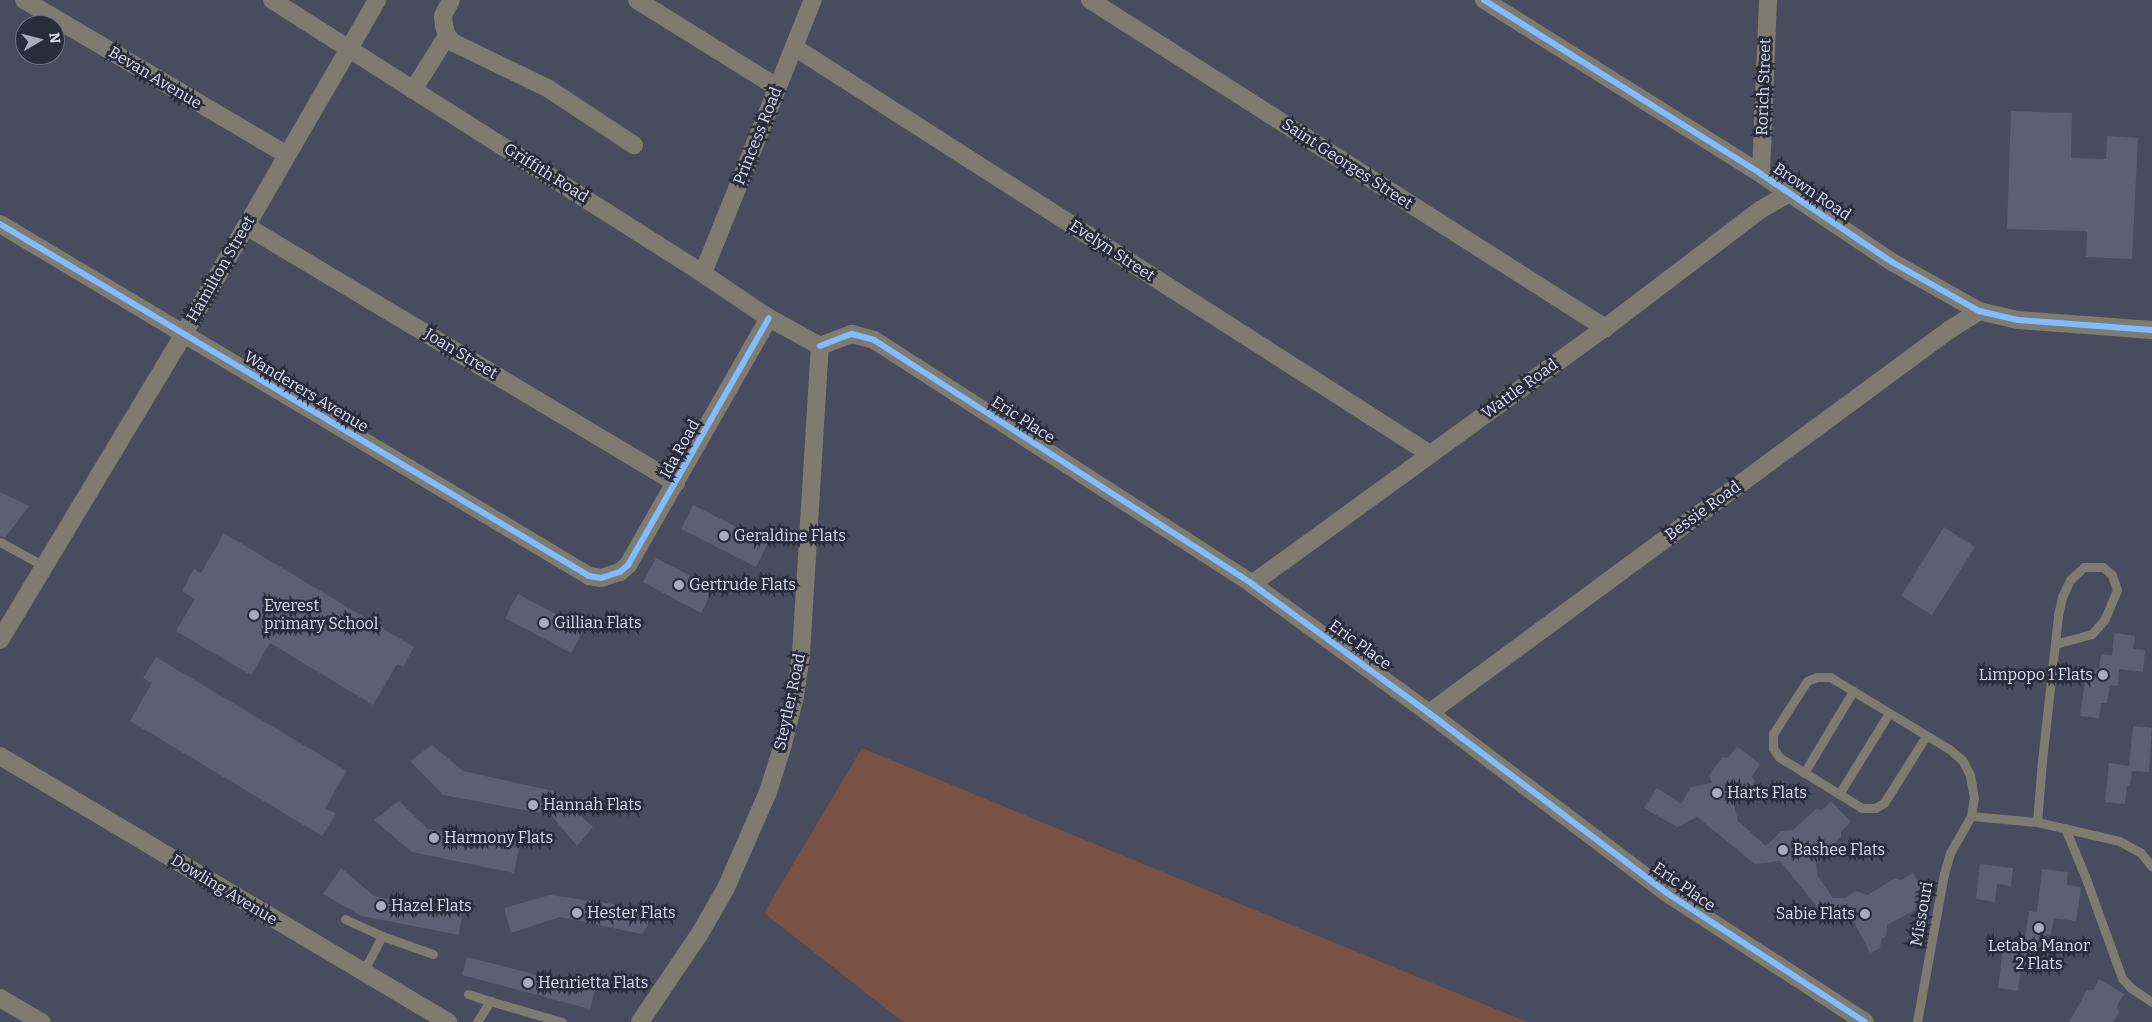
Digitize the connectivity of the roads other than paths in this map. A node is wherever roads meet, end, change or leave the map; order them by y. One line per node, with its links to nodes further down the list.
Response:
1 (24, 0): 17 (street, Bevan Avenue)
2 (272, 0): 13 (street, Griffith Road)
3 (377, 0): 13 (street, Hamilton Street)
4 (451, 0): 11 (street)
5 (637, 0): 10 (street)
6 (813, 0): 12 (street, Princess Road)
7 (1090, 0): 25 (street, Saint Georges Street)
8 (1484, 0): 18 (street, Brown Road)
9 (1768, 0): 18 (street, Rorich Street)
10 (655, 5): 14 (street)
11 (447, 36): 15 (street); 16 (street)
12 (794, 47): 14 (street, Princess Road); 29 (street, Evelyn Street)
13 (348, 49): 15 (street, Griffith Road); 17 (street, Hamilton Street)
14 (777, 87): 22 (street, Princess Road)
15 (413, 90): 22 (street, Griffith Road)
16 (634, 145)
17 (287, 155): 21 (street, Hamilton Street)
18 (1761, 174): 19 (street, Brown Road)
19 (1788, 194): 23 (street, Brown Road); 25 (street, Wattle Road)
20 (0, 224): 27 (street, Wanderers Avenue)
21 (246, 226): 27 (street, Hamilton Street); 30 (street, Joan Street)
22 (703, 273): 24 (street, Griffith Road)
23 (1979, 311): 26 (street, Brown Road); 38 (street, Bessie Road)
24 (769, 318): 28 (street, Griffith Road); 30 (street, Ida Road)
25 (1605, 328): 29 (street, Wattle Road)
26 (2152, 330)
27 (183, 335): 32 (street, Hamilton Street); 33 (street, Wanderers Avenue)
28 (820, 346): 34 (street, Eric Place); 60 (street, Steytler Road)
29 (1430, 454): 34 (street, Wattle Road)
30 (676, 482): 33 (street, Ida Road)
31 (0, 542): 32 (lane)
32 (44, 566): 35 (street, Hamilton Street)
33 (600, 578)
34 (1252, 584): 38 (street, Eric Place)
35 (0, 640)
36 (2055, 644): 36 (lane); 45 (lane)
37 (1852, 691): 39 (lane, Missouri); 42 (lane); 42 (lane, Missouri)
38 (1429, 713): 61 (street, Eric Place)
39 (1889, 713): 40 (lane, Missouri); 43 (lane)
40 (1926, 736): 43 (lane, Missouri); 44 (lane, Missouri)
41 (0, 756): 51 (street, Dowling Avenue)
42 (1804, 772): 43 (lane, Missouri)
43 (1839, 794)
44 (1971, 816): 45 (lane); 62 (lane, Missouri)
45 (2036, 822): 46 (lane)
46 (2065, 828): 47 (lane); 55 (lane)
47 (2152, 867)
48 (345, 919): 49 (lane)
49 (382, 936): 50 (lane); 51 (lane)
50 (434, 954)
51 (363, 972): 57 (street, Dowling Avenue)
52 (468, 994): 54 (lane)
53 (0, 998): 56 (street)
54 (490, 1001): 58 (lane); 59 (lane)
55 (2152, 1002)
56 (41, 1022)
57 (448, 1022)
58 (477, 1022)
59 (562, 1022)
60 (640, 1022)
61 (1865, 1022)
62 (1917, 1022)

